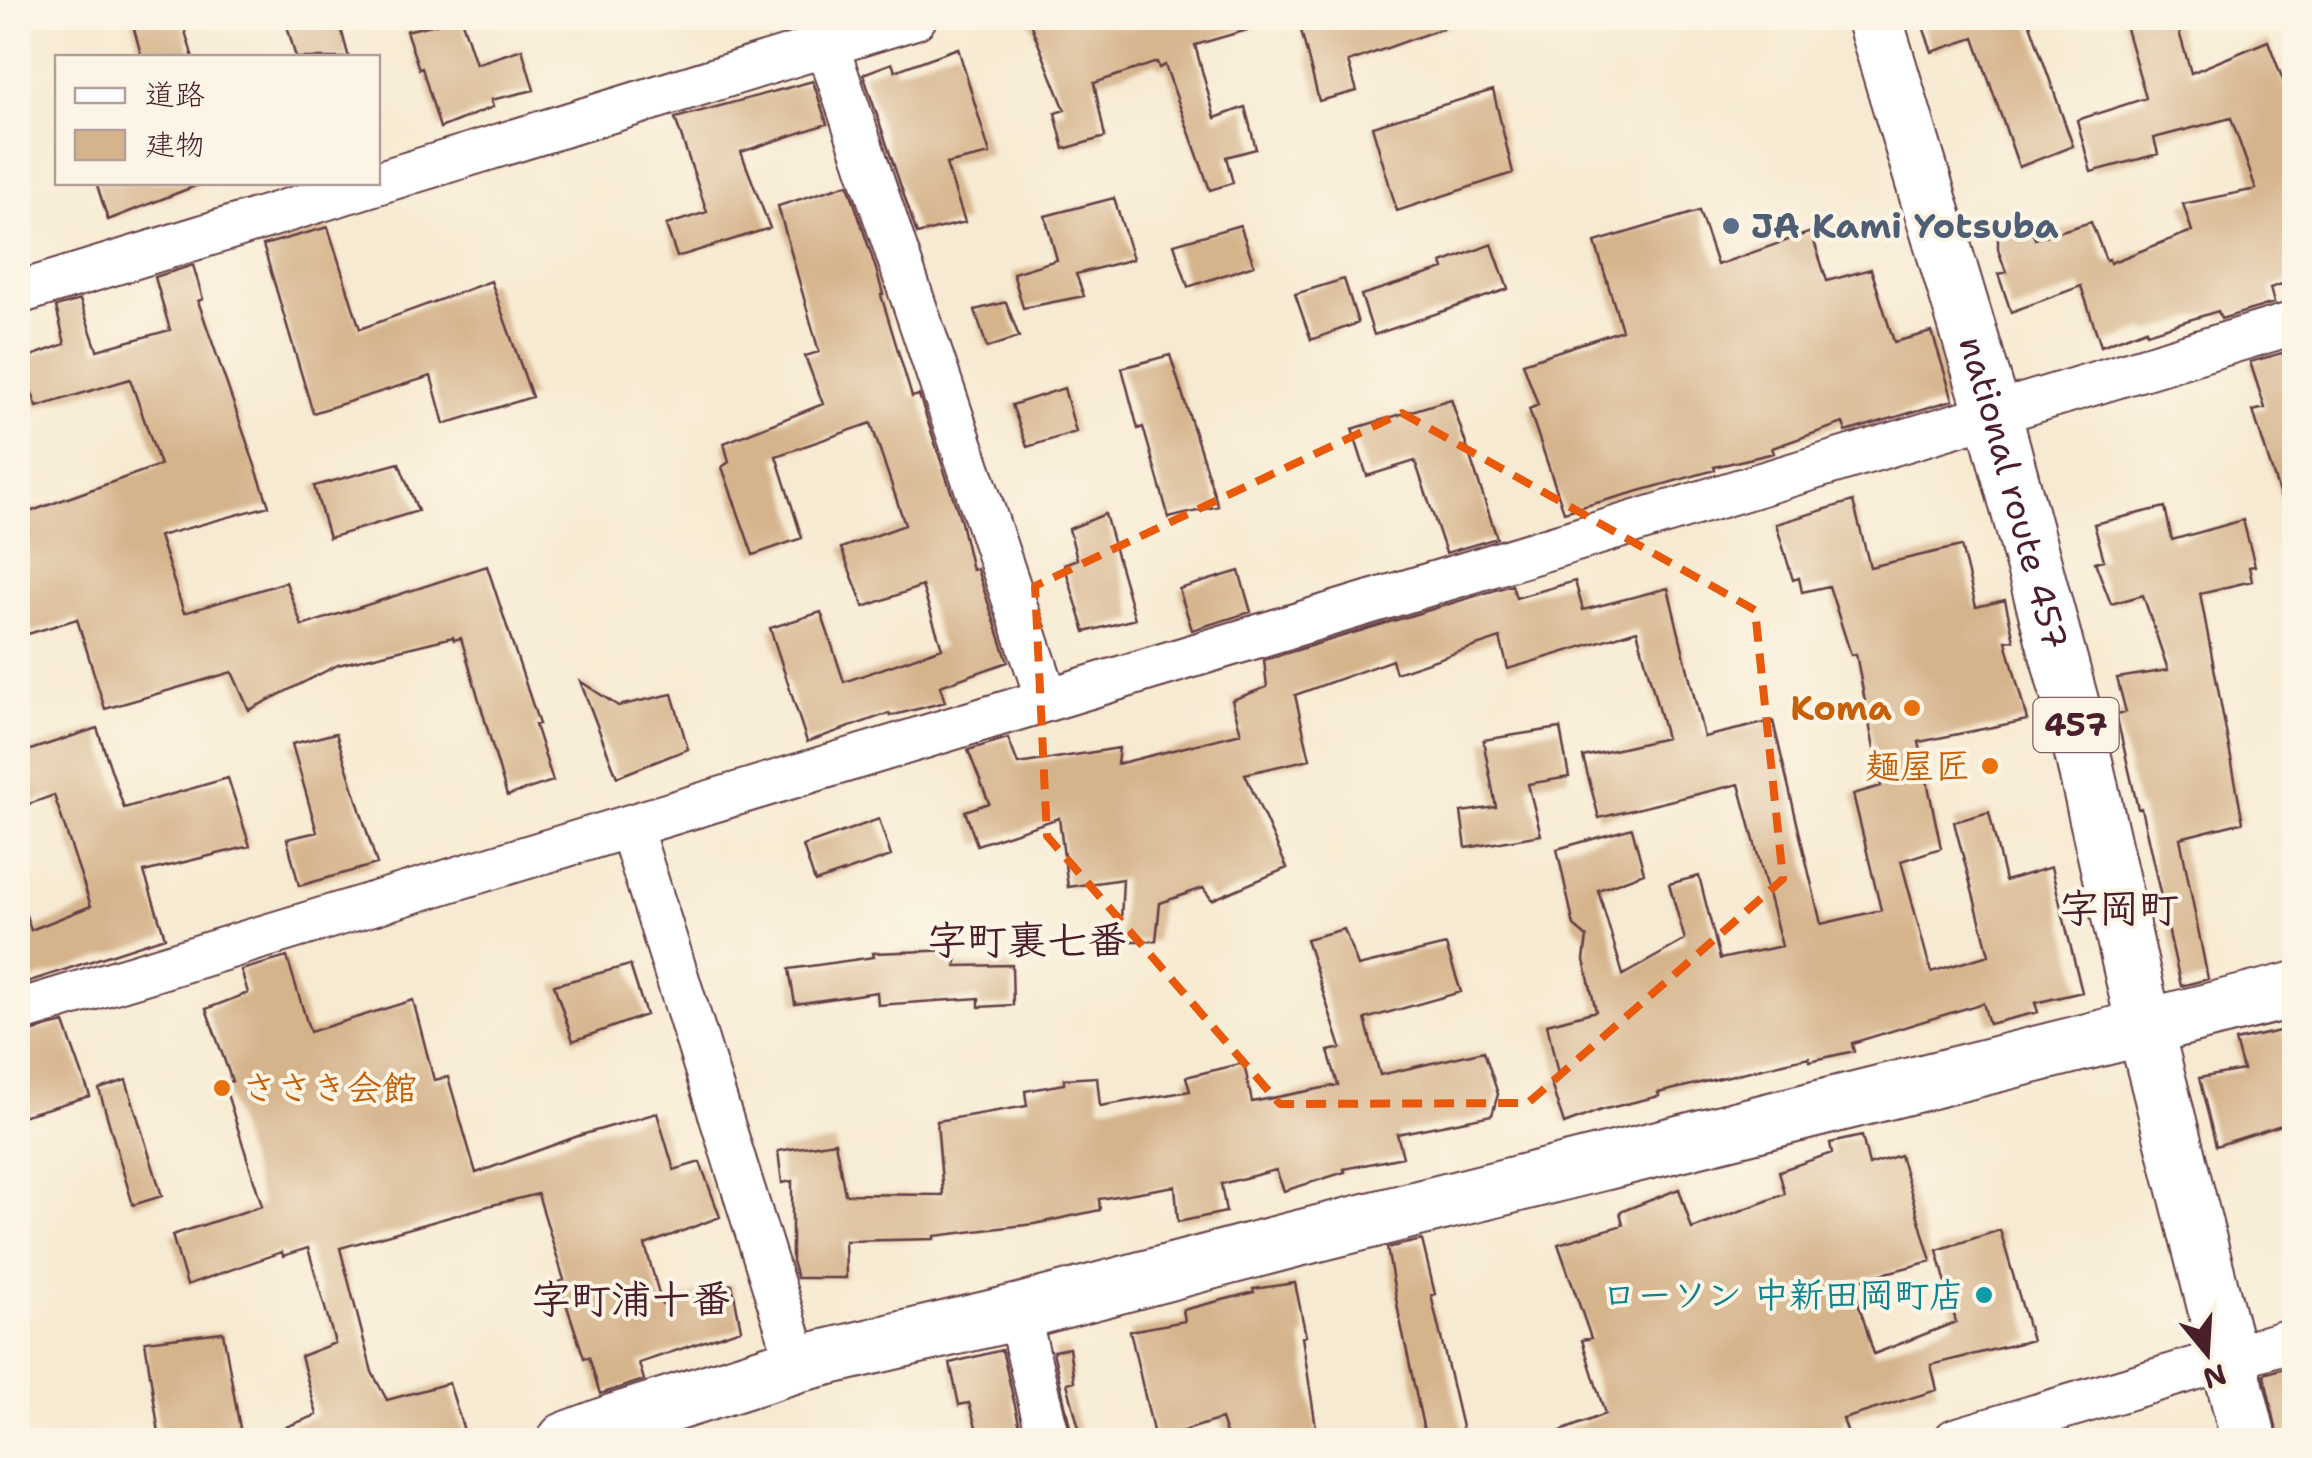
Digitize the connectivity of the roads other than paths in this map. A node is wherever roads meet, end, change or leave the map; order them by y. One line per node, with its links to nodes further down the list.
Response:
1 (915, 18): 3 (street)
2 (1874, 18): 8 (main road, national route 457 / 457)
3 (822, 32): 4 (street); 9 (street)
4 (380, 175)
5 (351, 185): 6 (street)
6 (18, 293)
7 (2294, 322): 8 (street)
8 (1993, 413): 9 (street); 13 (main road, national route 457 / 457)
9 (1047, 698): 10 (street)
10 (630, 826): 12 (street); 17 (street)
11 (2294, 990): 13 (main road)
12 (18, 1010)
13 (2145, 1029): 14 (main road); 16 (main road, national route 457 / 457)
14 (1018, 1312): 17 (main road); 19 (street)
15 (2294, 1339): 16 (street)
16 (2231, 1358): 20 (street); 21 (main road, national route 457 / 457)
17 (798, 1364): 18 (main road)
18 (566, 1440)
19 (1050, 1440)
20 (1955, 1440)
21 (2249, 1440)

